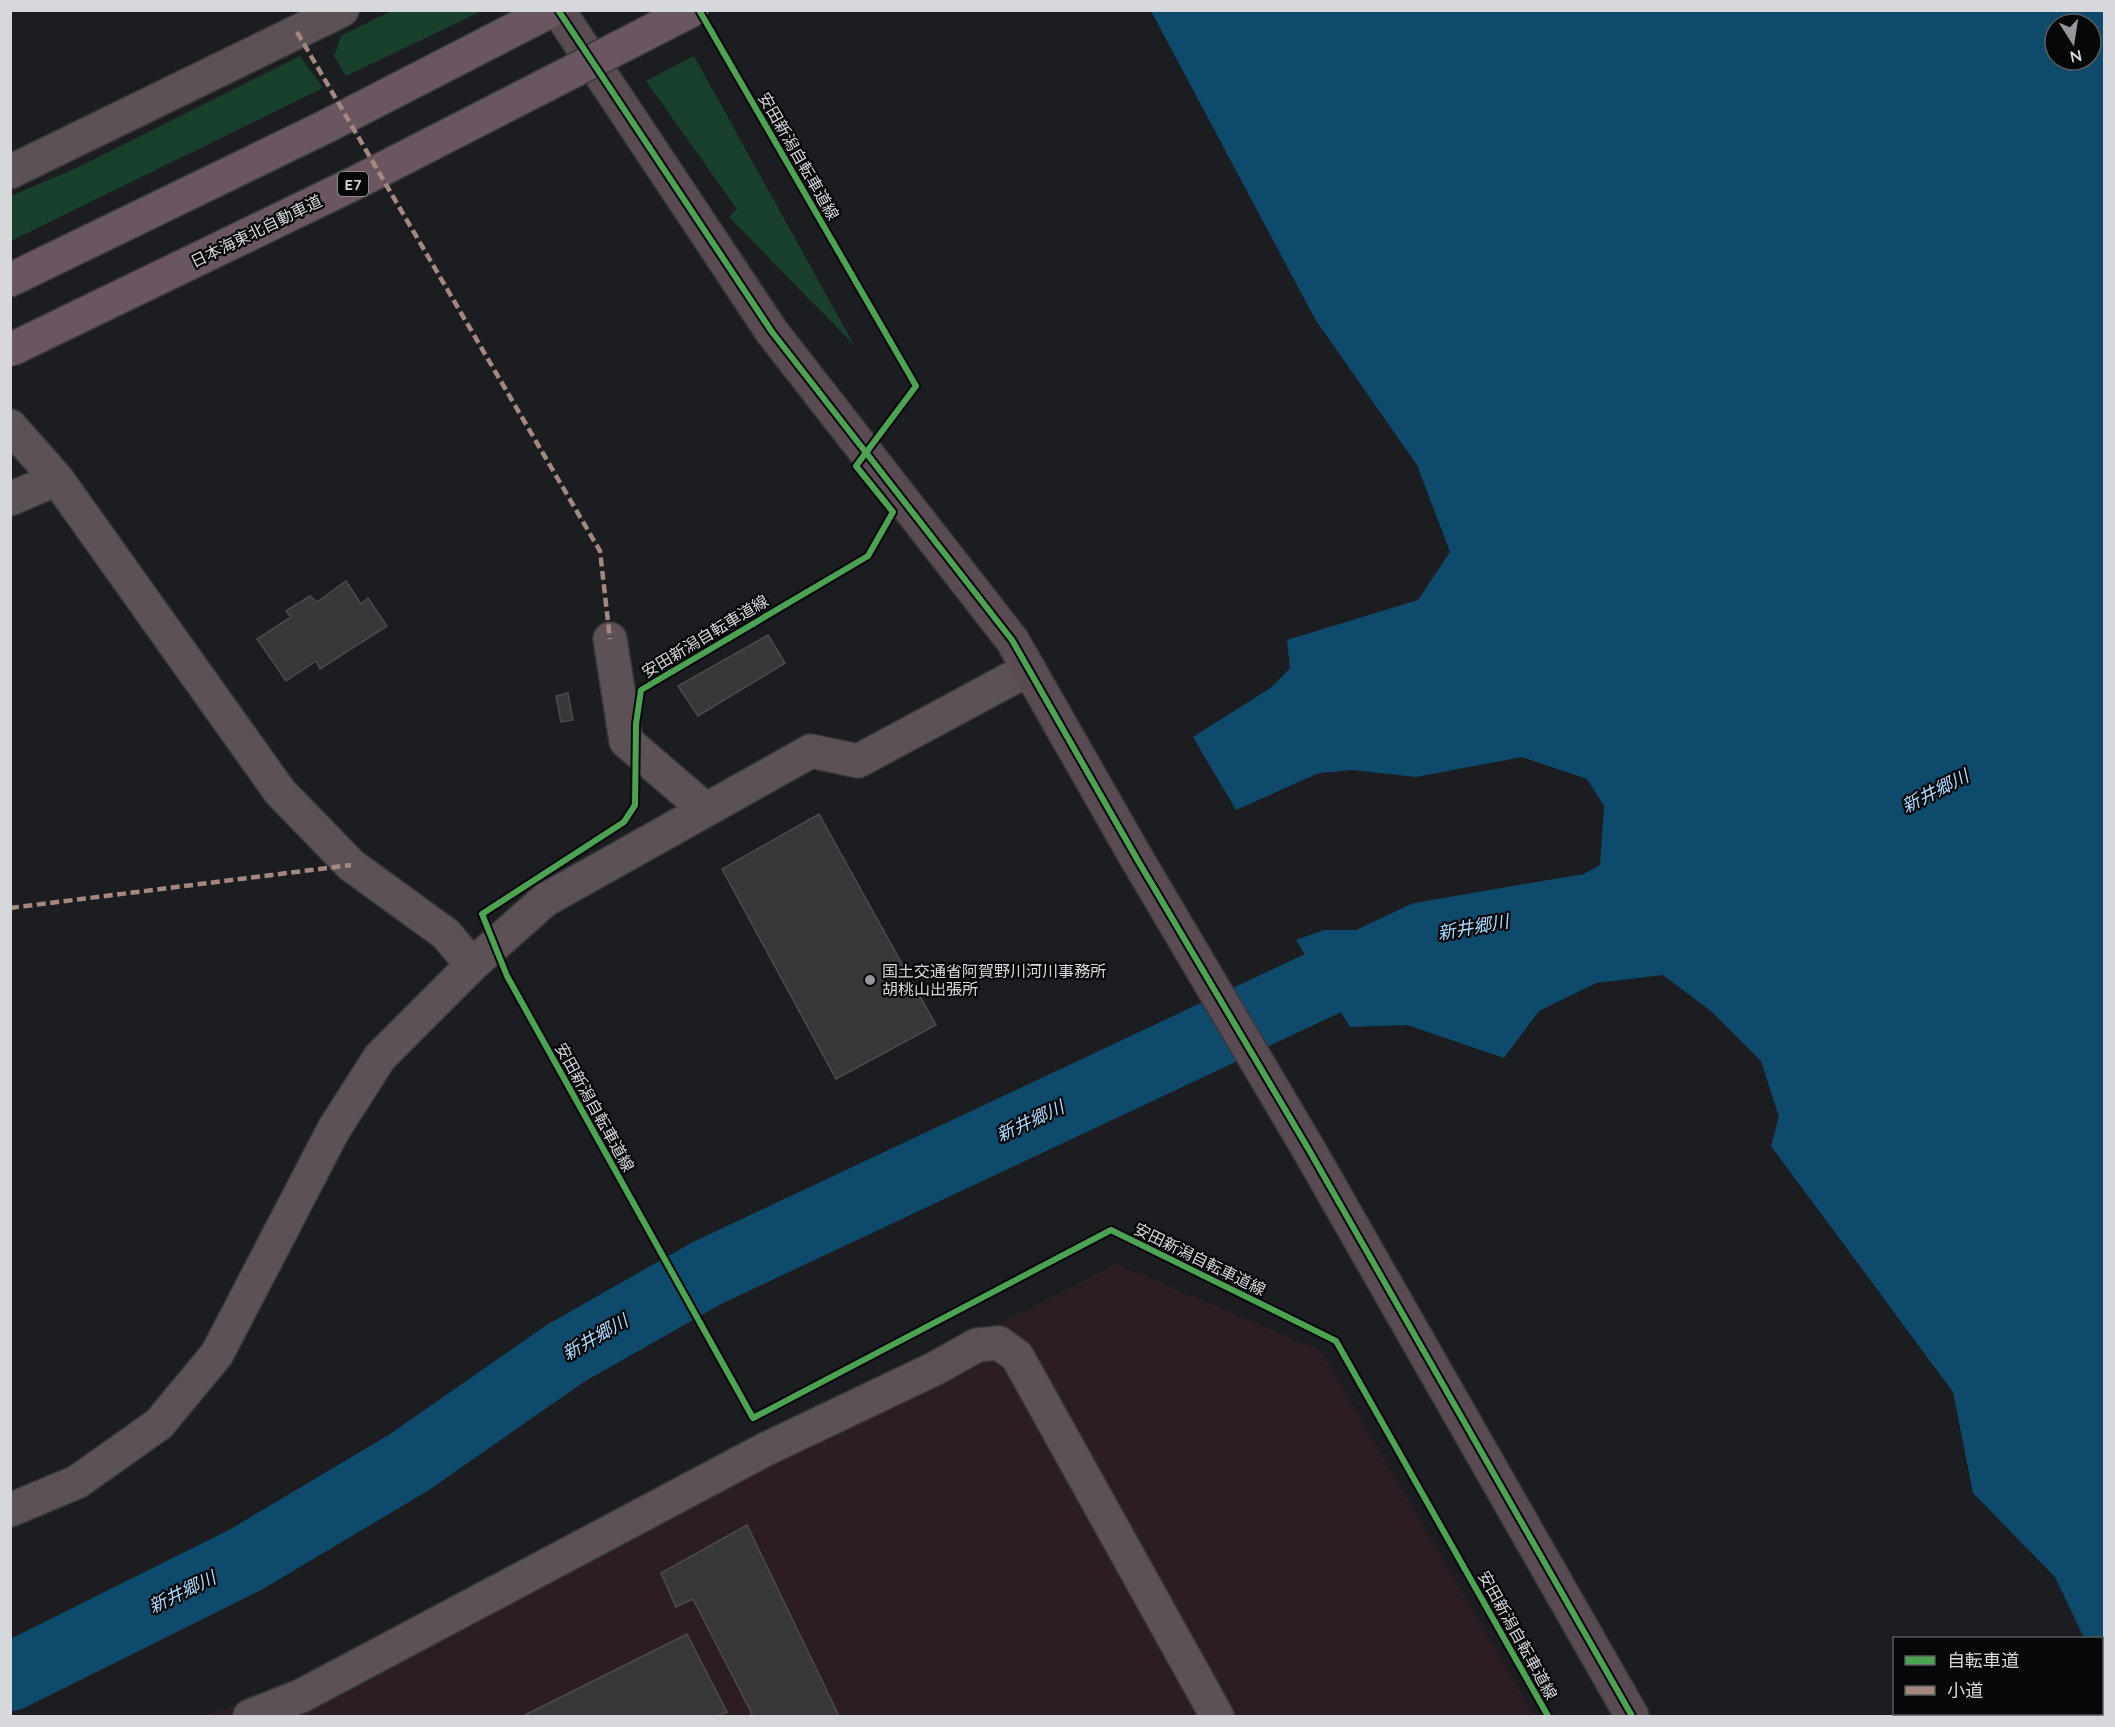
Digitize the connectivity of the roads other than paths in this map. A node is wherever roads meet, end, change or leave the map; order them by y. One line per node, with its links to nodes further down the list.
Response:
1 (342, 10): 5 (street)
2 (552, 10): 6 (highway)
3 (558, 10): 12 (street)
4 (692, 10): 7 (highway, 日本海東北自動車道 / E7, bridge)
5 (10, 172)
6 (10, 280)
7 (10, 350)
8 (10, 426): 9 (street)
9 (57, 479): 10 (street); 14 (street)
10 (10, 499)
11 (610, 639): 13 (street)
12 (1029, 669): 13 (street); 19 (street)
13 (706, 810): 14 (street)
14 (472, 965): 15 (street)
15 (10, 1510)
16 (306, 1706): 17 (street); 18 (street)
17 (250, 1716)
18 (1217, 1716)
19 (1632, 1716)

